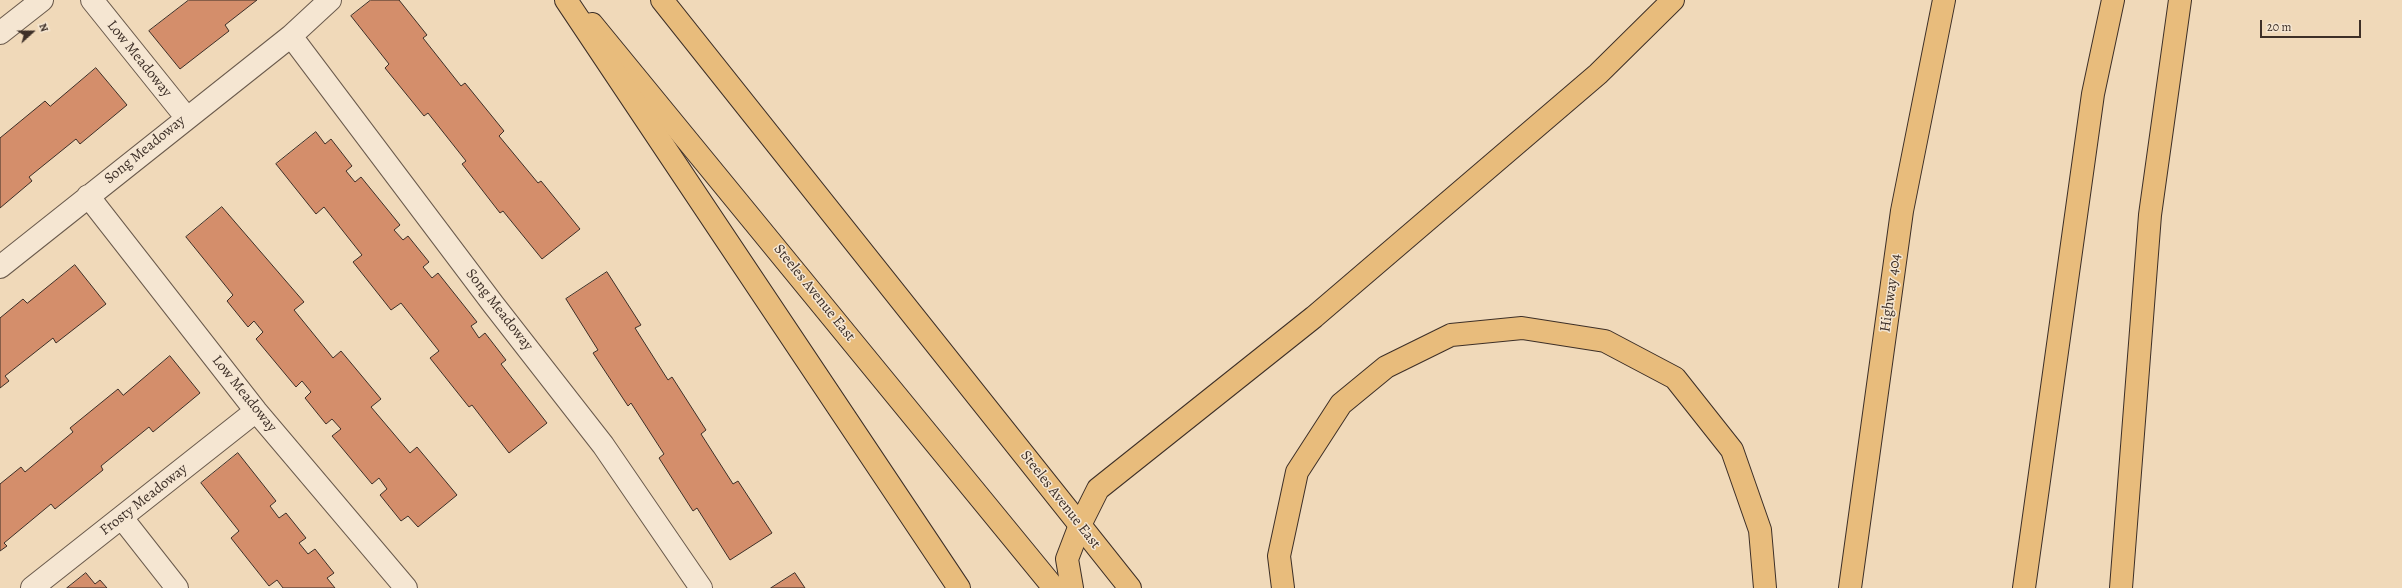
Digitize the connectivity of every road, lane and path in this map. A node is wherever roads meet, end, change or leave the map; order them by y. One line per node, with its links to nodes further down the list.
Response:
1 (42, 0): 11 (street)
2 (92, 0): 13 (street, Low Meadoway)
3 (330, 0): 12 (street, Song Meadoway)
4 (566, 0): 23 (main road)
5 (572, 0): 24 (main road, Steeles Avenue East)
6 (662, 0): 18 (main road, Steeles Avenue East)
7 (1673, 0): 18 (main road)
8 (1944, 0): 29 (main road, Highway 404)
9 (2113, 0): 30 (main road)
10 (2180, 0): 31 (main road)
11 (0, 33)
12 (291, 36): 13 (street, Song Meadoway); 22 (street, Song Meadoway)
13 (186, 117): 14 (street, Song Meadoway)
14 (88, 196): 15 (street, Song Meadoway); 16 (street, Low Meadoway)
15 (0, 267)
16 (256, 411): 17 (street, Frosty Meadoway); 21 (street, Low Meadoway)
17 (122, 518): 19 (street, Frosty Meadoway); 20 (street)
18 (1080, 525): 25 (main road); 26 (main road, Steeles Avenue East)
19 (32, 588)
20 (177, 588)
21 (406, 588)
22 (701, 588)
23 (959, 588)
24 (1054, 588)
25 (1072, 588)
26 (1130, 588)
27 (1283, 588): 28 (main road)
28 (1765, 588)
29 (1850, 588)
30 (2024, 588)
31 (2122, 588)

